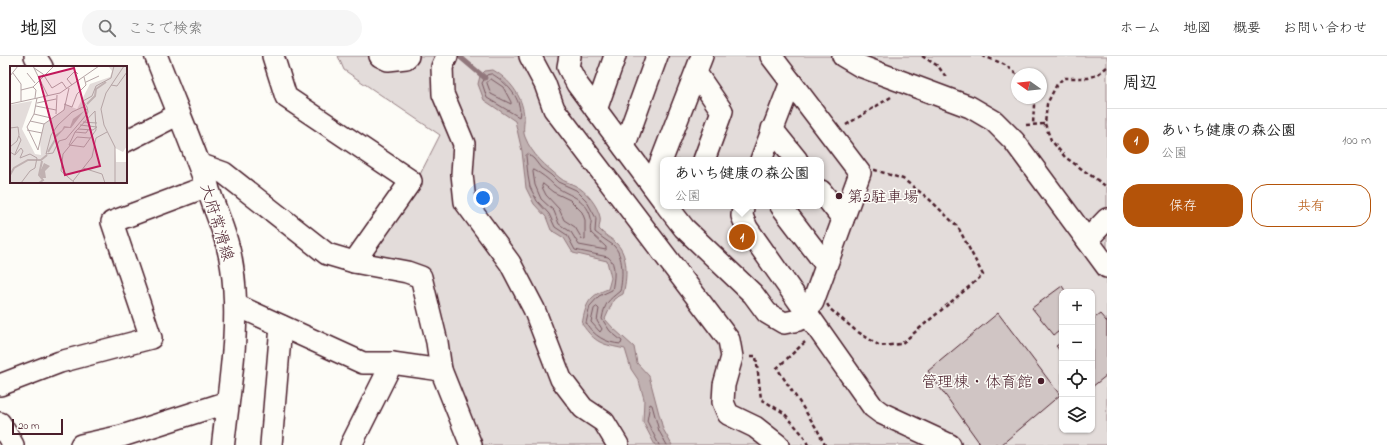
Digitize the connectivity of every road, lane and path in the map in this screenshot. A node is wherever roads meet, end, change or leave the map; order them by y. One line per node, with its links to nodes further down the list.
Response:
1 (35, 56): 15 (street)
2 (156, 56): 22 (main road, 大府常滑線)
3 (272, 56): 47 (street)
4 (380, 56): 5 (street)
5 (408, 56)
6 (446, 56): 67 (street)
7 (530, 56): 68 (street)
8 (570, 56): 21 (street)
9 (615, 56): 21 (street)
10 (657, 56): 29 (street)
11 (771, 56): 18 (street)
12 (843, 56): 19 (street)
13 (982, 56): 17 (path)
14 (699, 64): 30 (street); 31 (street)
15 (41, 66)
16 (1107, 68): 23 (path)
17 (1011, 70)
18 (790, 82): 26 (street); 44 (street)
19 (912, 84): 27 (path); 46 (street)
20 (1033, 104): 24 (path)
21 (596, 110): 29 (street)
22 (179, 114): 28 (street); 34 (main road, 大府常滑線)
23 (1045, 124): 24 (path); 37 (path)
24 (1033, 125): 25 (path)
25 (1022, 126)
26 (772, 129): 32 (street); 33 (street)
27 (840, 129)
28 (127, 140)
29 (624, 147): 38 (street)
30 (669, 157)
31 (705, 157)
32 (761, 157)
33 (795, 157)
34 (199, 164): 36 (main road, 大府常滑線); 47 (street)
35 (875, 170): 50 (path)
36 (208, 186): 51 (main road, 大府常滑線); 58 (street)
37 (1107, 186)
38 (658, 193)
39 (824, 195): 44 (street)
40 (673, 209): 43 (street)
41 (743, 209): 52 (street)
42 (783, 209): 48 (street)
43 (684, 215): 52 (street)
44 (843, 219): 48 (street)
45 (1107, 219): 46 (street)
46 (1087, 240): 49 (street)
47 (354, 262): 57 (street)
48 (826, 265): 52 (street)
49 (1107, 267)
50 (819, 290)
51 (236, 305): 53 (street); 59 (main road, 大府常滑線)
52 (806, 311): 54 (street)
53 (281, 326): 56 (street); 65 (street)
54 (819, 329): 70 (path); 71 (street)
55 (747, 356): 69 (path)
56 (392, 363): 57 (street); 66 (street)
57 (441, 370): 61 (street)
58 (0, 385)
59 (228, 402): 63 (street); 64 (main road, 大府常滑線)
60 (0, 423): 62 (street)
61 (463, 440)
62 (14, 445)
63 (81, 445)
64 (224, 445)
65 (271, 445)
66 (351, 445)
67 (618, 445)
68 (778, 445)
69 (808, 445)
70 (825, 445)
71 (950, 445)

